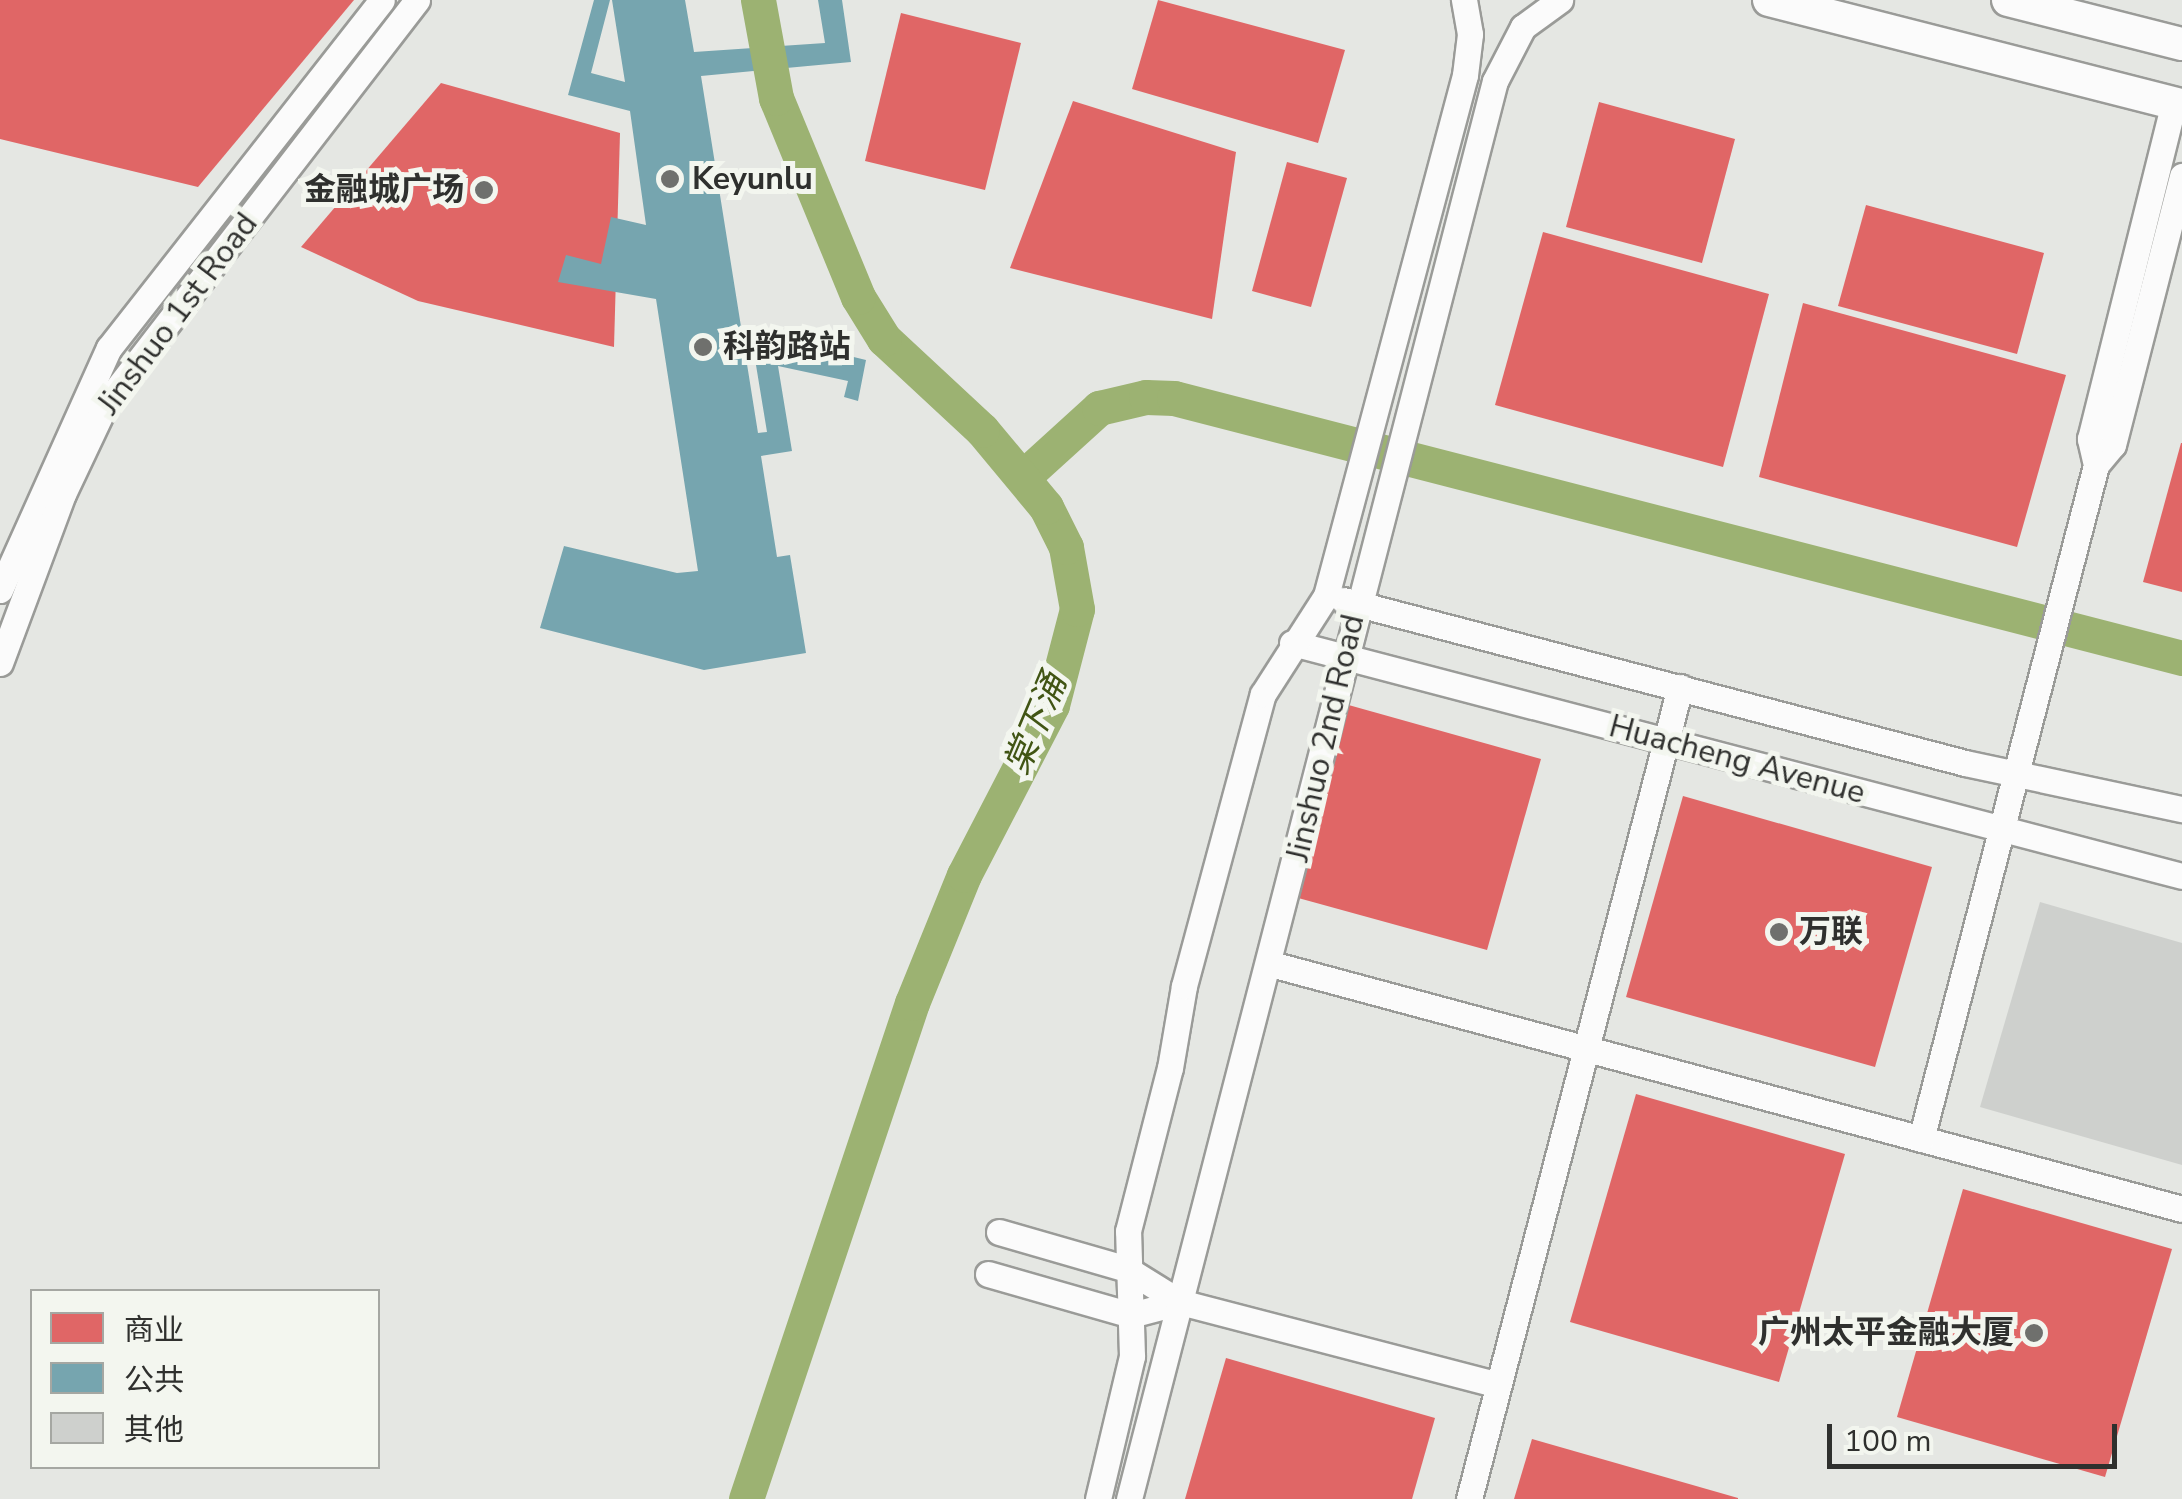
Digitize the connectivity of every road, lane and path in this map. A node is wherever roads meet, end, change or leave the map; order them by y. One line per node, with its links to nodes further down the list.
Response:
1 (382, 0): 11 (street, Jinshuo 1st Road)
2 (416, 0): 16 (street, Jinshuo 1st Road)
3 (1464, 0): 12 (street, Jinshuo 2nd Road)
4 (1560, 0): 13 (street, Jinshuo 2nd Road)
5 (1769, 0): 8 (main road)
6 (2008, 0): 7 (main road)
7 (2182, 44)
8 (2178, 104): 10 (street)
9 (2182, 176): 10 (street)
10 (2096, 464): 19 (street)
11 (0, 590)
12 (1326, 596): 13 (street, Huacheng Avenue); 14 (street, Jinshuo 2nd Road)
13 (1358, 604): 15 (street, Jinshuo 2nd Road); 17 (street, Huacheng Avenue)
14 (1292, 643): 15 (street, Huacheng Avenue); 28 (street, Jinshuo 2nd Road)
15 (1347, 657): 18 (street, Huacheng Avenue); 23 (street, Jinshuo 2nd Road)
16 (0, 663)
17 (1680, 687): 18 (street); 19 (street, Huacheng Avenue)
18 (1666, 741): 21 (street, Huacheng Avenue); 24 (street)
19 (2016, 775): 20 (street, Huacheng Avenue); 21 (street)
20 (2182, 809)
21 (2002, 829): 22 (street, Huacheng Avenue); 25 (street)
22 (2182, 876)
23 (1271, 964): 24 (street); 30 (street, Jinshuo 2nd Road)
24 (1586, 1048): 25 (street); 32 (street)
25 (1922, 1139): 26 (street)
26 (2182, 1209)
27 (999, 1232): 28 (street)
28 (1127, 1269): 30 (street); 31 (street, Jinshuo 2nd Road)
29 (988, 1274): 31 (street)
30 (1180, 1302): 31 (street); 32 (street); 34 (street, Jinshuo 2nd Road)
31 (1131, 1314): 33 (street, Jinshuo 2nd Road)
32 (1498, 1384): 35 (street)
33 (1098, 1499)
34 (1129, 1499)
35 (1469, 1499)

